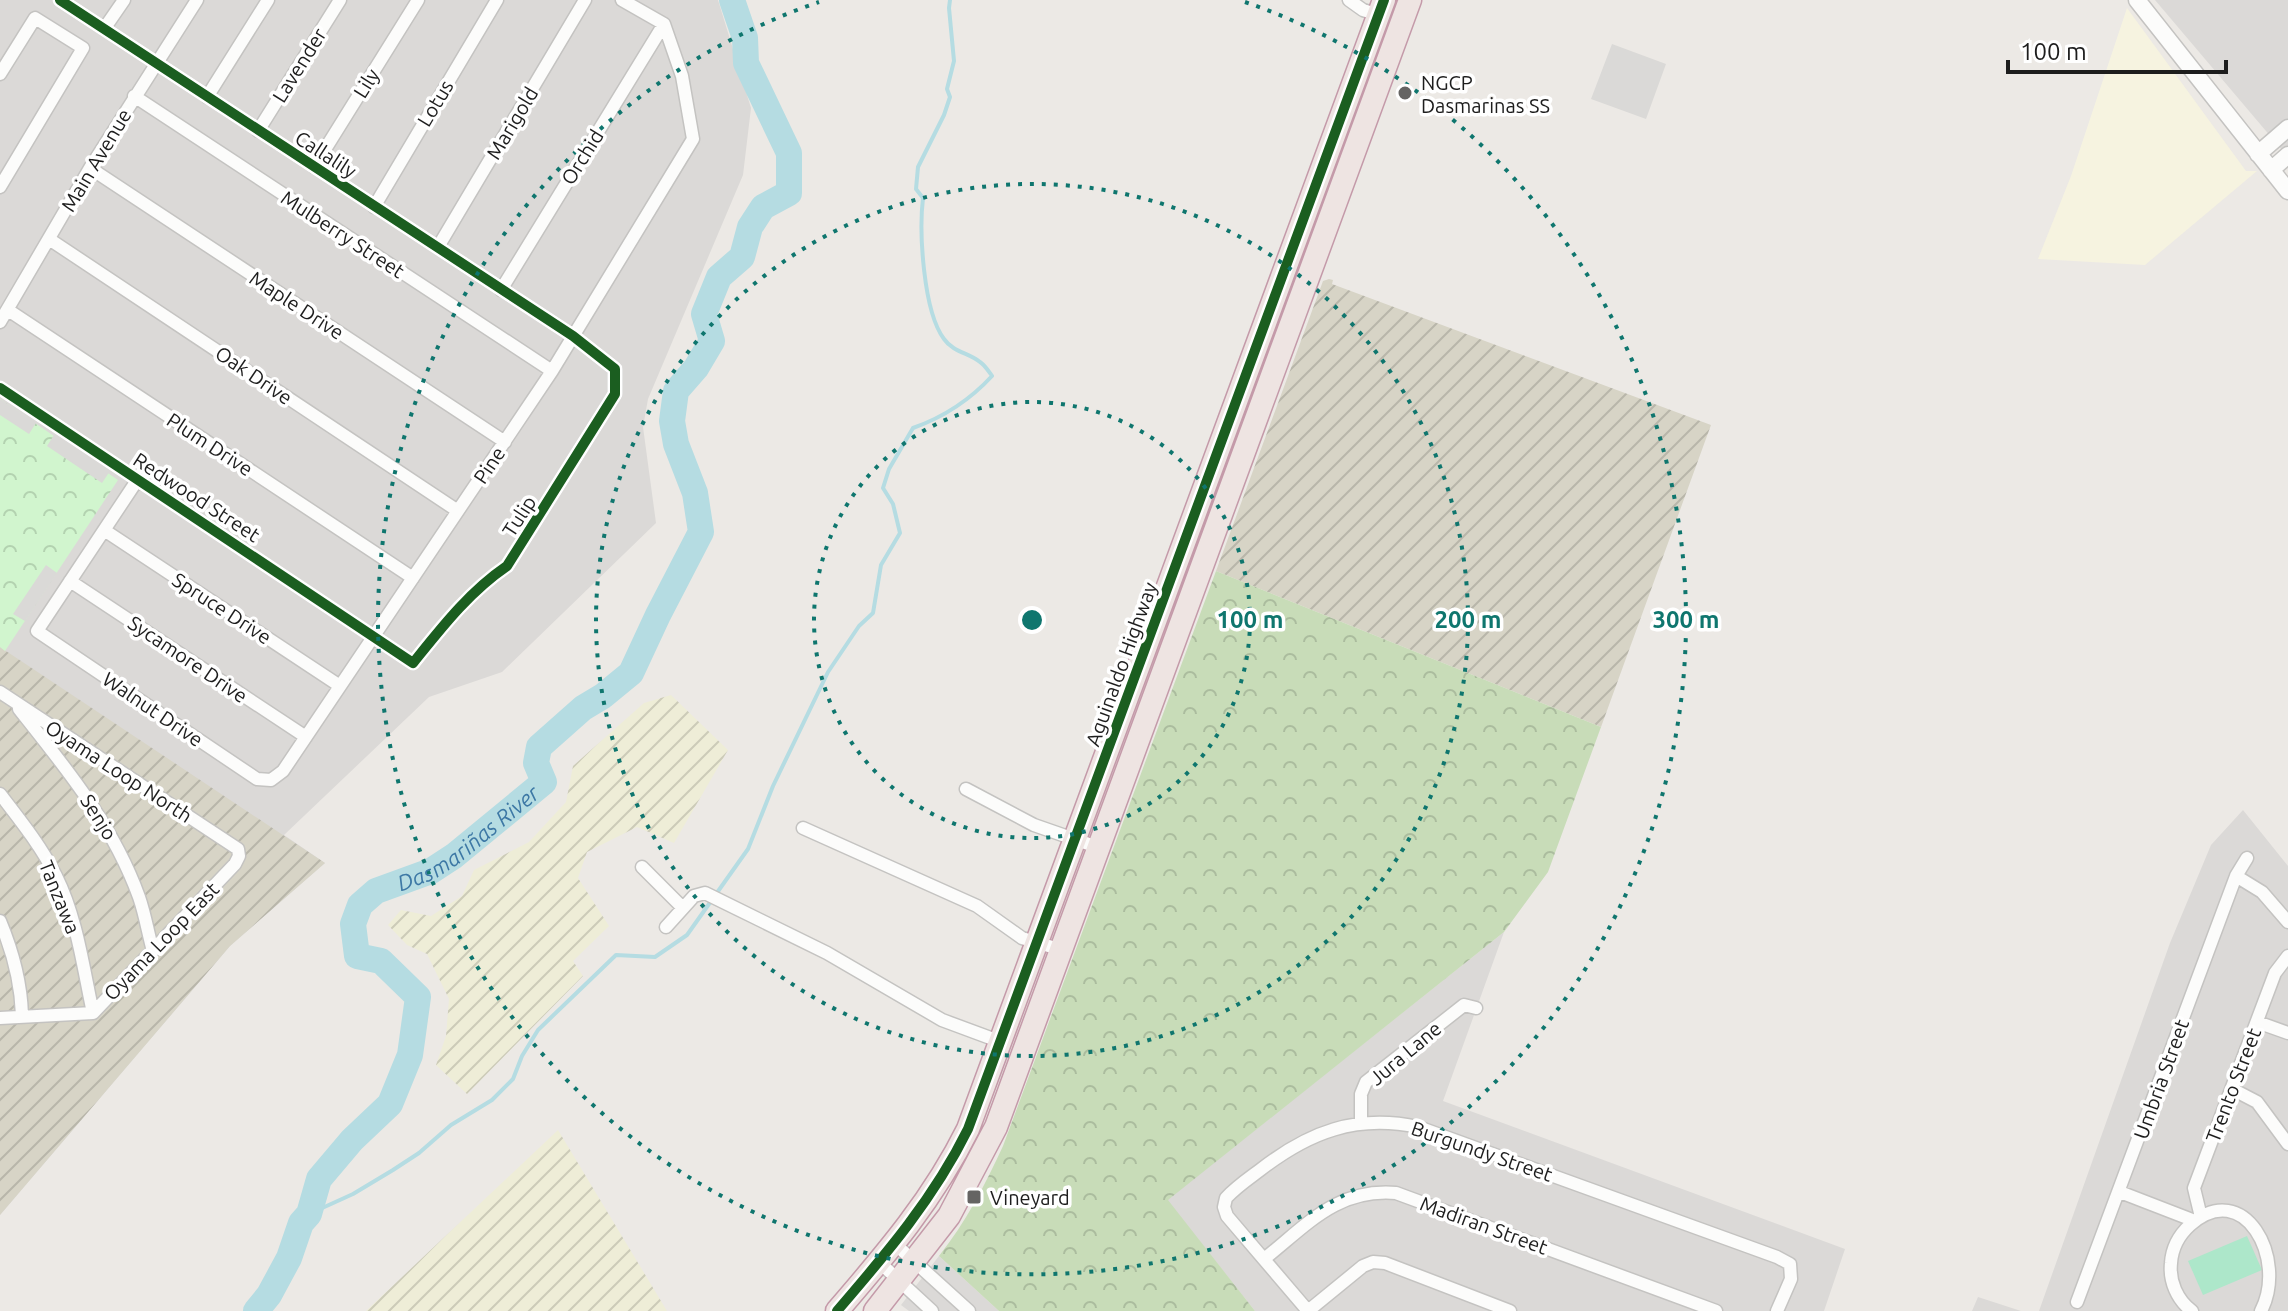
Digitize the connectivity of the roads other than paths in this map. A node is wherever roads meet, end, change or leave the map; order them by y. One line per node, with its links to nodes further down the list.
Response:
1 (60, 0): 14 (street, Callalily)
2 (124, 0): 14 (street)
3 (197, 0): 15 (street, Main Avenue)
4 (268, 0): 18 (street)
5 (340, 0): 20 (street, Lavender)
6 (418, 0): 23 (street, Lily)
7 (497, 0): 28 (street, Lotus)
8 (585, 0): 30 (street, Marigold)
9 (622, 0): 13 (street)
10 (1349, 0): 12 (street)
11 (2137, 0): 21 (street)
12 (1393, 6): 43 (highway, Aguinaldo Highway); 44 (highway)
13 (664, 24): 31 (street, Orchid); 33 (street, Pine)
14 (104, 29): 15 (street, Callalily)
15 (155, 63): 17 (street, Main Avenue); 18 (street, Callalily)
16 (0, 74): 26 (street)
17 (134, 96): 24 (street, Main Avenue); 34 (street, Mulberry Street)
18 (207, 97): 20 (street, Callalily)
19 (2288, 128): 21 (street)
20 (258, 131): 23 (street, Callalily)
21 (2258, 154): 25 (street)
22 (2288, 155): 25 (street)
23 (314, 167): 28 (street, Callalily)
24 (90, 168): 29 (street, Main Avenue); 36 (street, Maple Drive)
25 (2271, 170): 27 (street)
26 (0, 187)
27 (2288, 191)
28 (374, 207): 30 (street, Callalily)
29 (49, 239): 32 (street, Main Avenue); 38 (street, Oak Drive)
30 (438, 247): 31 (street, Callalily)
31 (501, 290): 33 (street, Callalily)
32 (4, 316): 40 (street, Plum Drive)
33 (573, 336): 34 (street, Pine); 42 (street, Tulip)
34 (552, 371): 36 (street, Pine)
35 (0, 388): 37 (street, Redwood Street)
36 (505, 442): 38 (street, Pine)
37 (138, 479): 39 (street); 42 (street, Redwood Street)
38 (458, 511): 40 (street, Pine)
39 (104, 530): 41 (street); 45 (street, Spruce Drive)
40 (413, 578): 42 (street, Pine)
41 (70, 581): 48 (street, Sycamore Drive); 49 (street, Walnut Drive)
42 (374, 636): 45 (street, Pine)
43 (1141, 660): 44 (highway); 53 (highway, Aguinaldo Highway)
44 (1165, 670): 54 (highway)
45 (340, 686): 48 (street, Pine)
46 (0, 692): 47 (street, Oyama Loop North)
47 (12, 700): 55 (street, Oyama Loop North); 66 (street, Senjo)
48 (306, 737): 49 (street, Pine)
49 (271, 780)
50 (966, 789): 53 (street)
51 (0, 794): 70 (street, Tanzawa)
52 (803, 828): 63 (street)
53 (1076, 838): 54 (street); 63 (highway, Aguinaldo Highway)
54 (1100, 848): 65 (highway)
55 (238, 849): 66 (street, Oyama Loop East)
56 (2247, 858): 58 (street, Umbria Street)
57 (642, 867): 59 (street)
58 (2236, 876): 61 (street); 80 (street, Umbria Street)
59 (683, 908): 62 (street); 75 (street)
60 (0, 921): 64 (street)
61 (2288, 922)
62 (666, 927)
63 (1037, 943): 65 (street); 75 (highway, Aguinaldo Highway)
64 (5, 949): 71 (street)
65 (1062, 950): 76 (highway)
66 (153, 951): 70 (street, Oyama Loop East)
67 (2288, 956): 73 (street, Trento Street)
68 (1476, 1008): 78 (street, Jura Lane)
69 (0, 1009): 71 (street, Oyama Loop East)
70 (93, 1013): 71 (street, Oyama Loop East)
71 (22, 1015): 72 (street, Oyama Loop East)
72 (0, 1018)
73 (2257, 1022): 74 (street); 77 (street, Trento Street)
74 (2288, 1033)
75 (1001, 1042): 76 (street); 82 (highway, Aguinaldo Highway)
76 (1025, 1051): 85 (highway)
77 (2232, 1089): 79 (street); 81 (street, Trento Street)
78 (1361, 1122): 83 (street, Burgundy Street); 96 (street, Burgundy Street)
79 (2288, 1144)
80 (2120, 1192): 81 (street); 87 (street, Umbria Street)
81 (2198, 1219): 88 (street); 98 (street)
82 (895, 1244): 84 (highway, Aguinaldo Highway); 85 (street)
83 (1264, 1259): 93 (street, Burgundy Street); 95 (street, Madiran Street)
84 (879, 1262): 86 (street); 89 (highway, Aguinaldo Highway)
85 (916, 1262): 86 (highway); 92 (street)
86 (900, 1281): 90 (highway); 91 (street)
87 (2077, 1302)
88 (2189, 1309): 97 (street)
89 (837, 1311)
90 (875, 1311)
91 (932, 1311)
92 (968, 1311)
93 (1308, 1311): 94 (street)
94 (1510, 1311)
95 (1716, 1311)
96 (1777, 1311)
97 (2172, 1311)
98 (2261, 1311)

